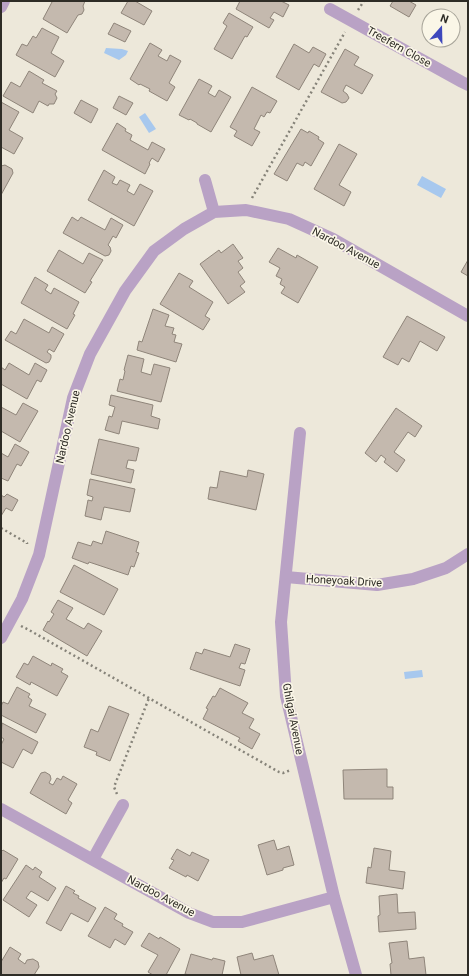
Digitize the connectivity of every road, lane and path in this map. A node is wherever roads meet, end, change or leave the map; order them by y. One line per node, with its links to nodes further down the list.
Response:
1 (4, 1): 2 (street)
2 (1, 7)
3 (330, 9): 4 (street, Treefern Close)
4 (351, 21): 5 (street, Treefern Close); 7 (path)
5 (468, 85)
6 (205, 180): 8 (street)
7 (246, 210): 8 (street, Nardoo Avenue); 9 (street, Nardoo Avenue)
8 (214, 212): 13 (street, Nardoo Avenue)
9 (468, 316)
10 (300, 433): 14 (street, Ghilgai Avenue)
11 (1, 528): 13 (path)
12 (468, 554): 14 (street, Honeyoak Drive)
13 (39, 555): 15 (street, Nardoo Avenue)
14 (286, 577): 18 (street, Ghilgai Avenue)
15 (10, 622): 16 (street, Nardoo Avenue); 17 (path)
16 (1, 638)
17 (149, 698): 18 (path); 19 (path)
18 (303, 766): 22 (street, Ghilgai Avenue)
19 (123, 805): 21 (street)
20 (1, 808): 21 (street, Nardoo Avenue)
21 (93, 859): 22 (street, Nardoo Avenue)
22 (334, 897): 23 (street, Ghilgai Avenue)
23 (356, 975)

